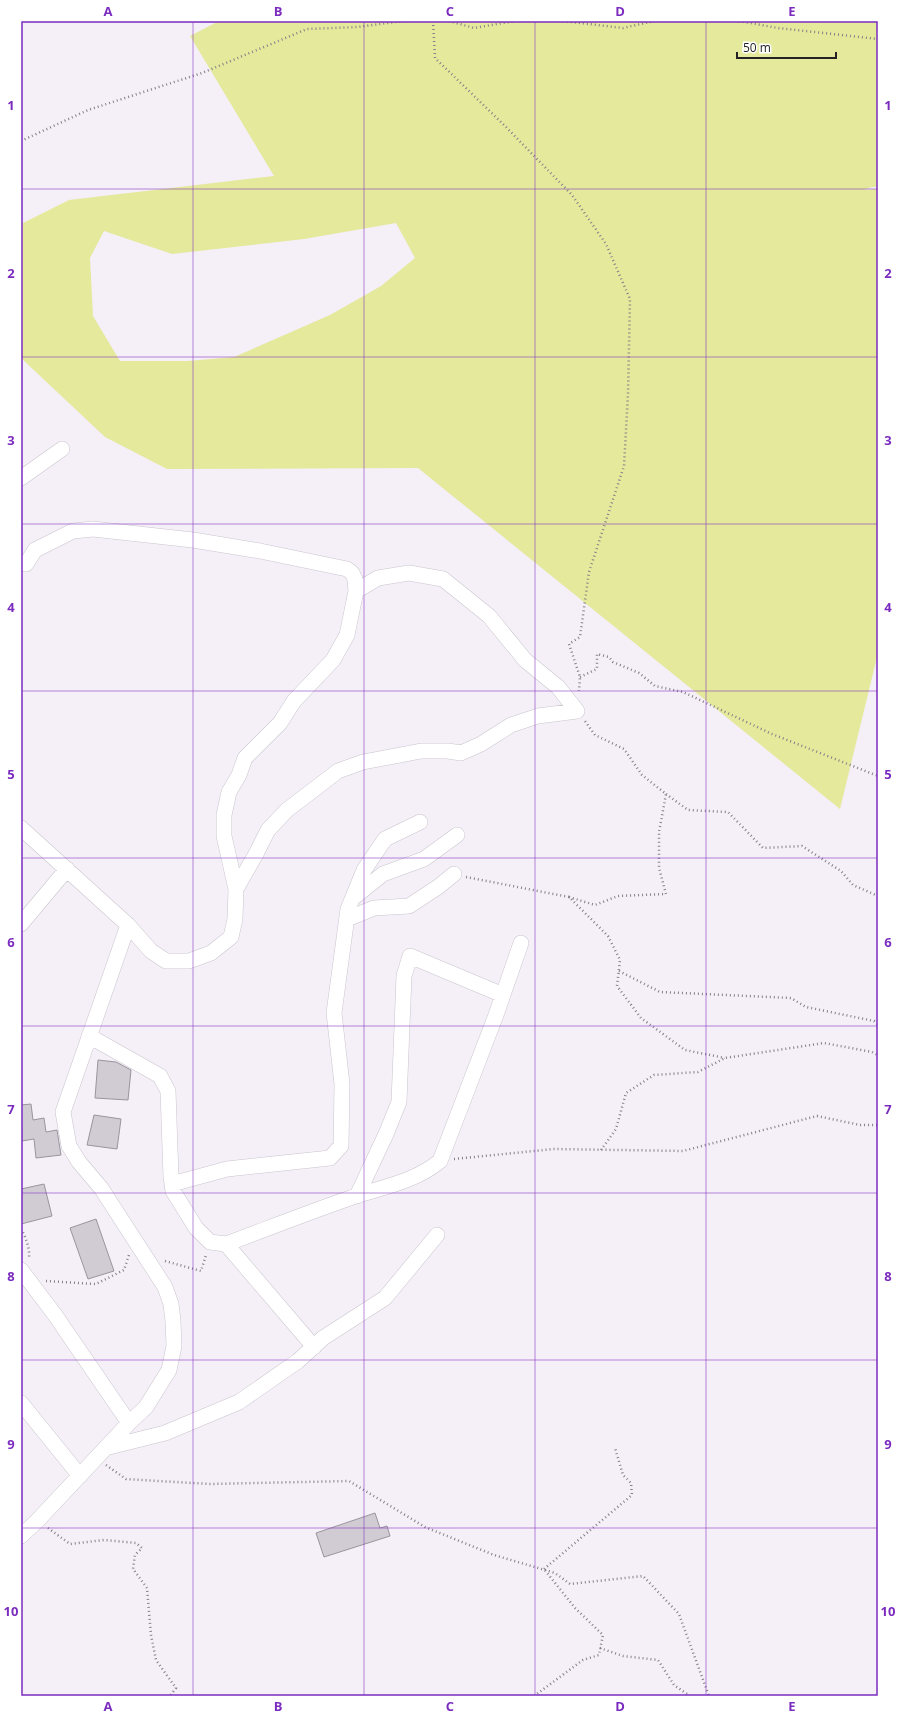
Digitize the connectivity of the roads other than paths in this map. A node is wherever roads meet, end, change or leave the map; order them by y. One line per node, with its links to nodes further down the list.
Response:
1 (62, 449): 2 (street)
2 (21, 478)
3 (26, 564): 4 (street)
4 (356, 591): 10 (street); 10 (street)
5 (420, 822): 11 (street)
6 (21, 828): 8 (street)
7 (457, 835): 11 (street)
8 (67, 869): 13 (street); 14 (street)
9 (454, 874): 12 (street)
10 (236, 889): 14 (street)
11 (352, 898): 12 (street)
12 (347, 919): 18 (street)
13 (21, 924)
14 (128, 925): 17 (street)
15 (521, 943): 16 (street)
16 (503, 995): 19 (street); 19 (street)
17 (89, 1036): 18 (street); 25 (street)
18 (172, 1184): 21 (street)
19 (357, 1196): 21 (street)
20 (437, 1235): 23 (street)
21 (226, 1244): 23 (street)
22 (25, 1275): 25 (street)
23 (314, 1347): 26 (street)
24 (21, 1403): 27 (street)
25 (129, 1423): 26 (street)
26 (101, 1453): 27 (street)
27 (80, 1476): 28 (street)
28 (21, 1536)

